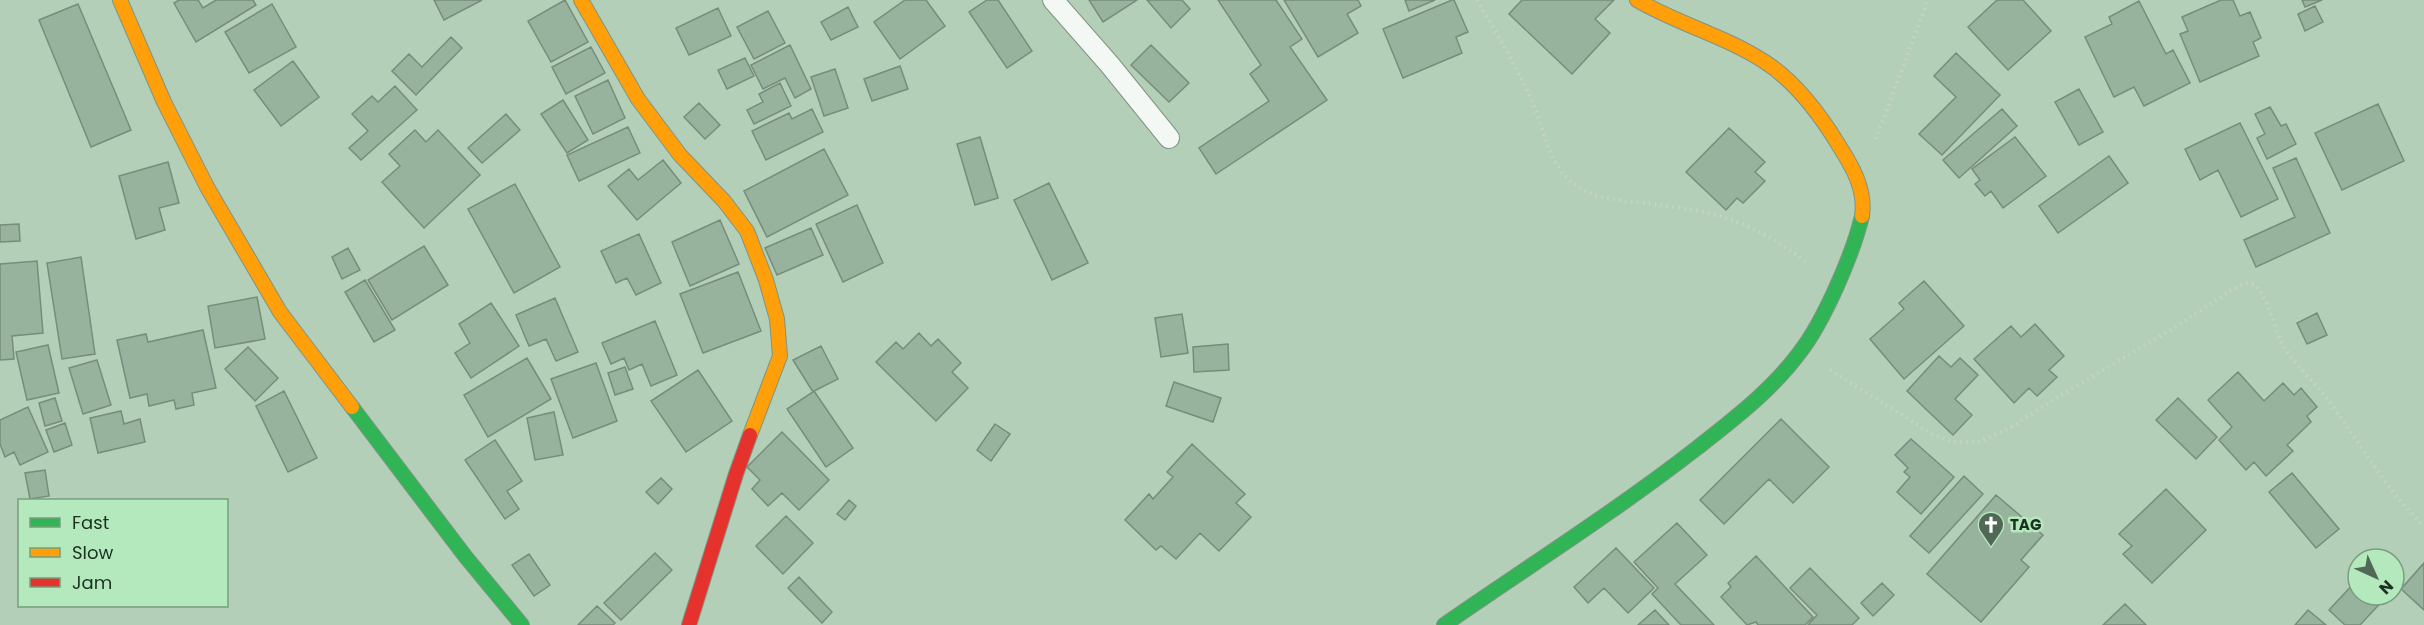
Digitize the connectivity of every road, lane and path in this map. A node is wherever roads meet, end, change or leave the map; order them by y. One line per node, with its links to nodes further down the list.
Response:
1 (120, 0): 12 (street)
2 (581, 0): 13 (street)
3 (1053, 0): 7 (lane)
4 (1477, 0): 9 (path)
5 (1637, 0): 8 (street)
6 (1928, 0): 8 (path)
7 (1169, 138)
8 (1859, 181): 9 (street)
9 (1837, 285): 10 (street)
10 (1801, 351): 11 (path); 14 (street)
11 (2424, 526)
12 (522, 625)
13 (689, 625)
14 (1444, 625)

